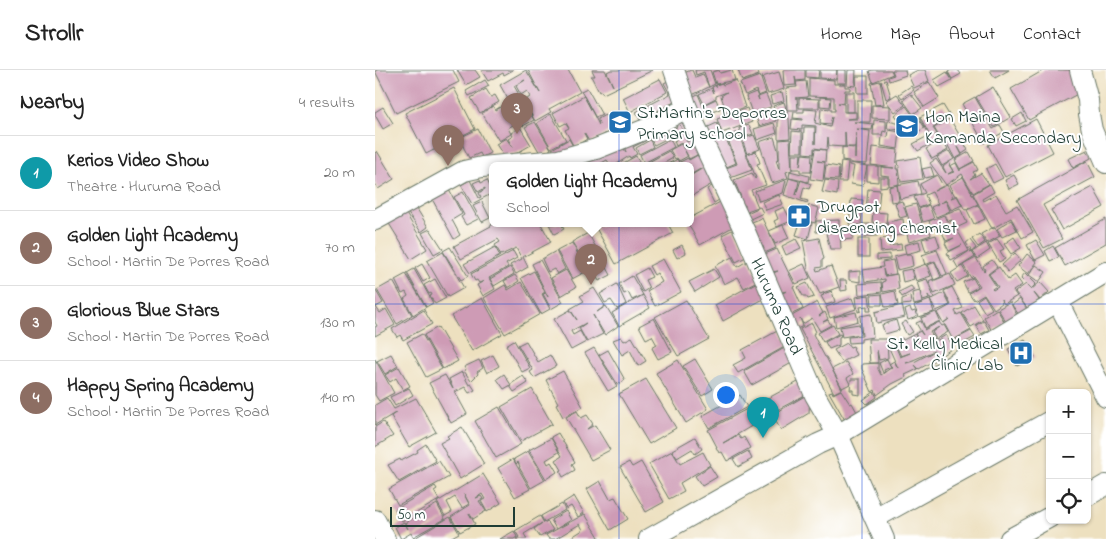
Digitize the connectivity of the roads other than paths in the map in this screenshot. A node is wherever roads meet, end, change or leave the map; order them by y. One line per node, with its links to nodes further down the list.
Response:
1 (674, 70): 3 (street, Huruma Road)
2 (1080, 70): 5 (street)
3 (687, 108): 4 (street); 12 (street, Huruma Road)
4 (536, 162)
5 (1106, 163)
6 (489, 166): 7 (street)
7 (375, 220)
8 (1106, 272): 9 (street)
9 (1058, 302): 10 (street); 12 (street)
10 (1101, 395)
11 (1046, 423): 15 (street)
12 (838, 435): 15 (street, Huruma Road); 19 (street)
13 (1106, 485): 14 (street)
14 (1091, 494)
15 (875, 518): 20 (street, Huruma Road)
16 (1046, 519): 21 (street)
17 (375, 520): 18 (street)
18 (385, 539)
19 (649, 539)
20 (884, 539)
21 (1010, 539)

